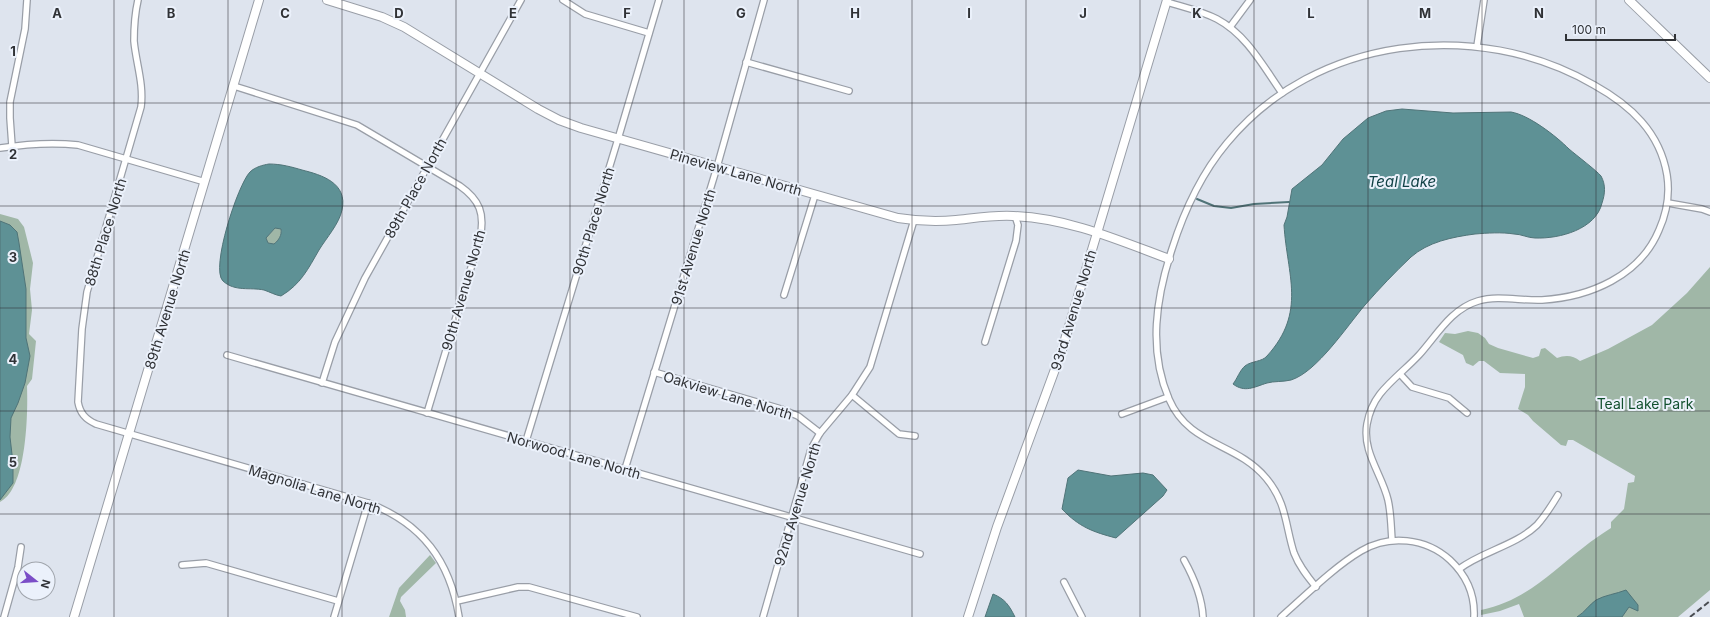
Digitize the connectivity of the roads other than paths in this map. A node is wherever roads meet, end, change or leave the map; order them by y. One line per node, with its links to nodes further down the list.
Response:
1 (27, 0): 23 (street)
2 (138, 0): 25 (street, 88th Place North)
3 (259, 0): 19 (street, 89th Avenue North)
4 (327, 0): 17 (street, Pineview Lane North)
5 (521, 0): 17 (street, 89th Place North)
6 (563, 0): 14 (street)
7 (659, 0): 14 (street, 90th Place North)
8 (764, 0): 16 (street, 91st Avenue North)
9 (1250, 0): 13 (street)
10 (1484, 0): 15 (street)
11 (1167, 1): 13 (street); 34 (street, 93rd Avenue North)
12 (1631, 1): 18 (street)
13 (1230, 27): 21 (street)
14 (649, 33): 22 (street, 90th Place North)
15 (1477, 46): 21 (street); 30 (street)
16 (746, 62): 20 (street); 27 (street, 91st Avenue North)
17 (480, 74): 22 (street, Pineview Lane North); 26 (street, 89th Place North)
18 (1710, 78)
19 (234, 86): 26 (street); 28 (street, 89th Avenue North)
20 (849, 90)
21 (1282, 93): 35 (street)
22 (618, 139): 27 (street, Pineview Lane North); 50 (street, 90th Place North)
23 (12, 146): 24 (street); 25 (street)
24 (0, 148)
25 (127, 158): 28 (street); 47 (street, 88th Place North)
26 (427, 166): 41 (street, 89th Place North); 44 (street, 90th Avenue North)
27 (717, 167): 29 (street, Pineview Lane North); 39 (street, 91st Avenue North)
28 (205, 182): 47 (street, 89th Avenue North)
29 (815, 195): 33 (street, Pineview Lane North); 36 (street)
30 (1668, 203): 31 (street); 40 (street)
31 (1710, 212)
32 (1015, 216): 33 (street, Pineview Lane North); 34 (street, Pineview Lane North); 37 (street)
33 (914, 220): 42 (street, 92nd Avenue North)
34 (1098, 233): 35 (street, Pineview Lane North); 71 (street, 93rd Avenue North)
35 (1168, 259): 43 (street)
36 (784, 295)
37 (985, 342)
38 (227, 356): 41 (street, Norwood Lane North)
39 (654, 372): 48 (street, Oakview Lane North); 51 (street, 91st Avenue North)
40 (1400, 374): 45 (street); 55 (street)
41 (322, 383): 44 (street, Norwood Lane North)
42 (852, 395): 48 (street, 92nd Avenue North); 49 (street)
43 (1168, 397): 46 (street); 62 (street)
44 (427, 413): 50 (street, Norwood Lane North)
45 (1467, 413)
46 (1122, 414)
47 (129, 433): 53 (street, Magnolia Lane North); 66 (street, 89th Avenue North)
48 (820, 433): 54 (street, 92nd Avenue North)
49 (915, 436)
50 (526, 441): 51 (street, Norwood Lane North)
51 (625, 470): 54 (street, Norwood Lane North)
52 (1558, 495): 60 (street)
53 (368, 503): 63 (street); 64 (street, Magnolia Lane North)
54 (792, 518): 57 (street, Norwood Lane North); 70 (street, 92nd Avenue North)
55 (1392, 540): 60 (street); 62 (street)
56 (21, 547): 65 (street)
57 (920, 554)
58 (1184, 560): 73 (street)
59 (182, 565): 63 (street)
60 (1459, 569): 75 (street)
61 (1064, 582): 72 (street)
62 (1316, 587): 74 (street)
63 (338, 601): 67 (street)
64 (457, 601): 68 (street); 69 (street)
65 (4, 617)
66 (74, 617)
67 (334, 617)
68 (460, 617)
69 (637, 617)
70 (763, 617)
71 (968, 617)
72 (1082, 617)
73 (1203, 617)
74 (1281, 617)
75 (1474, 617)

